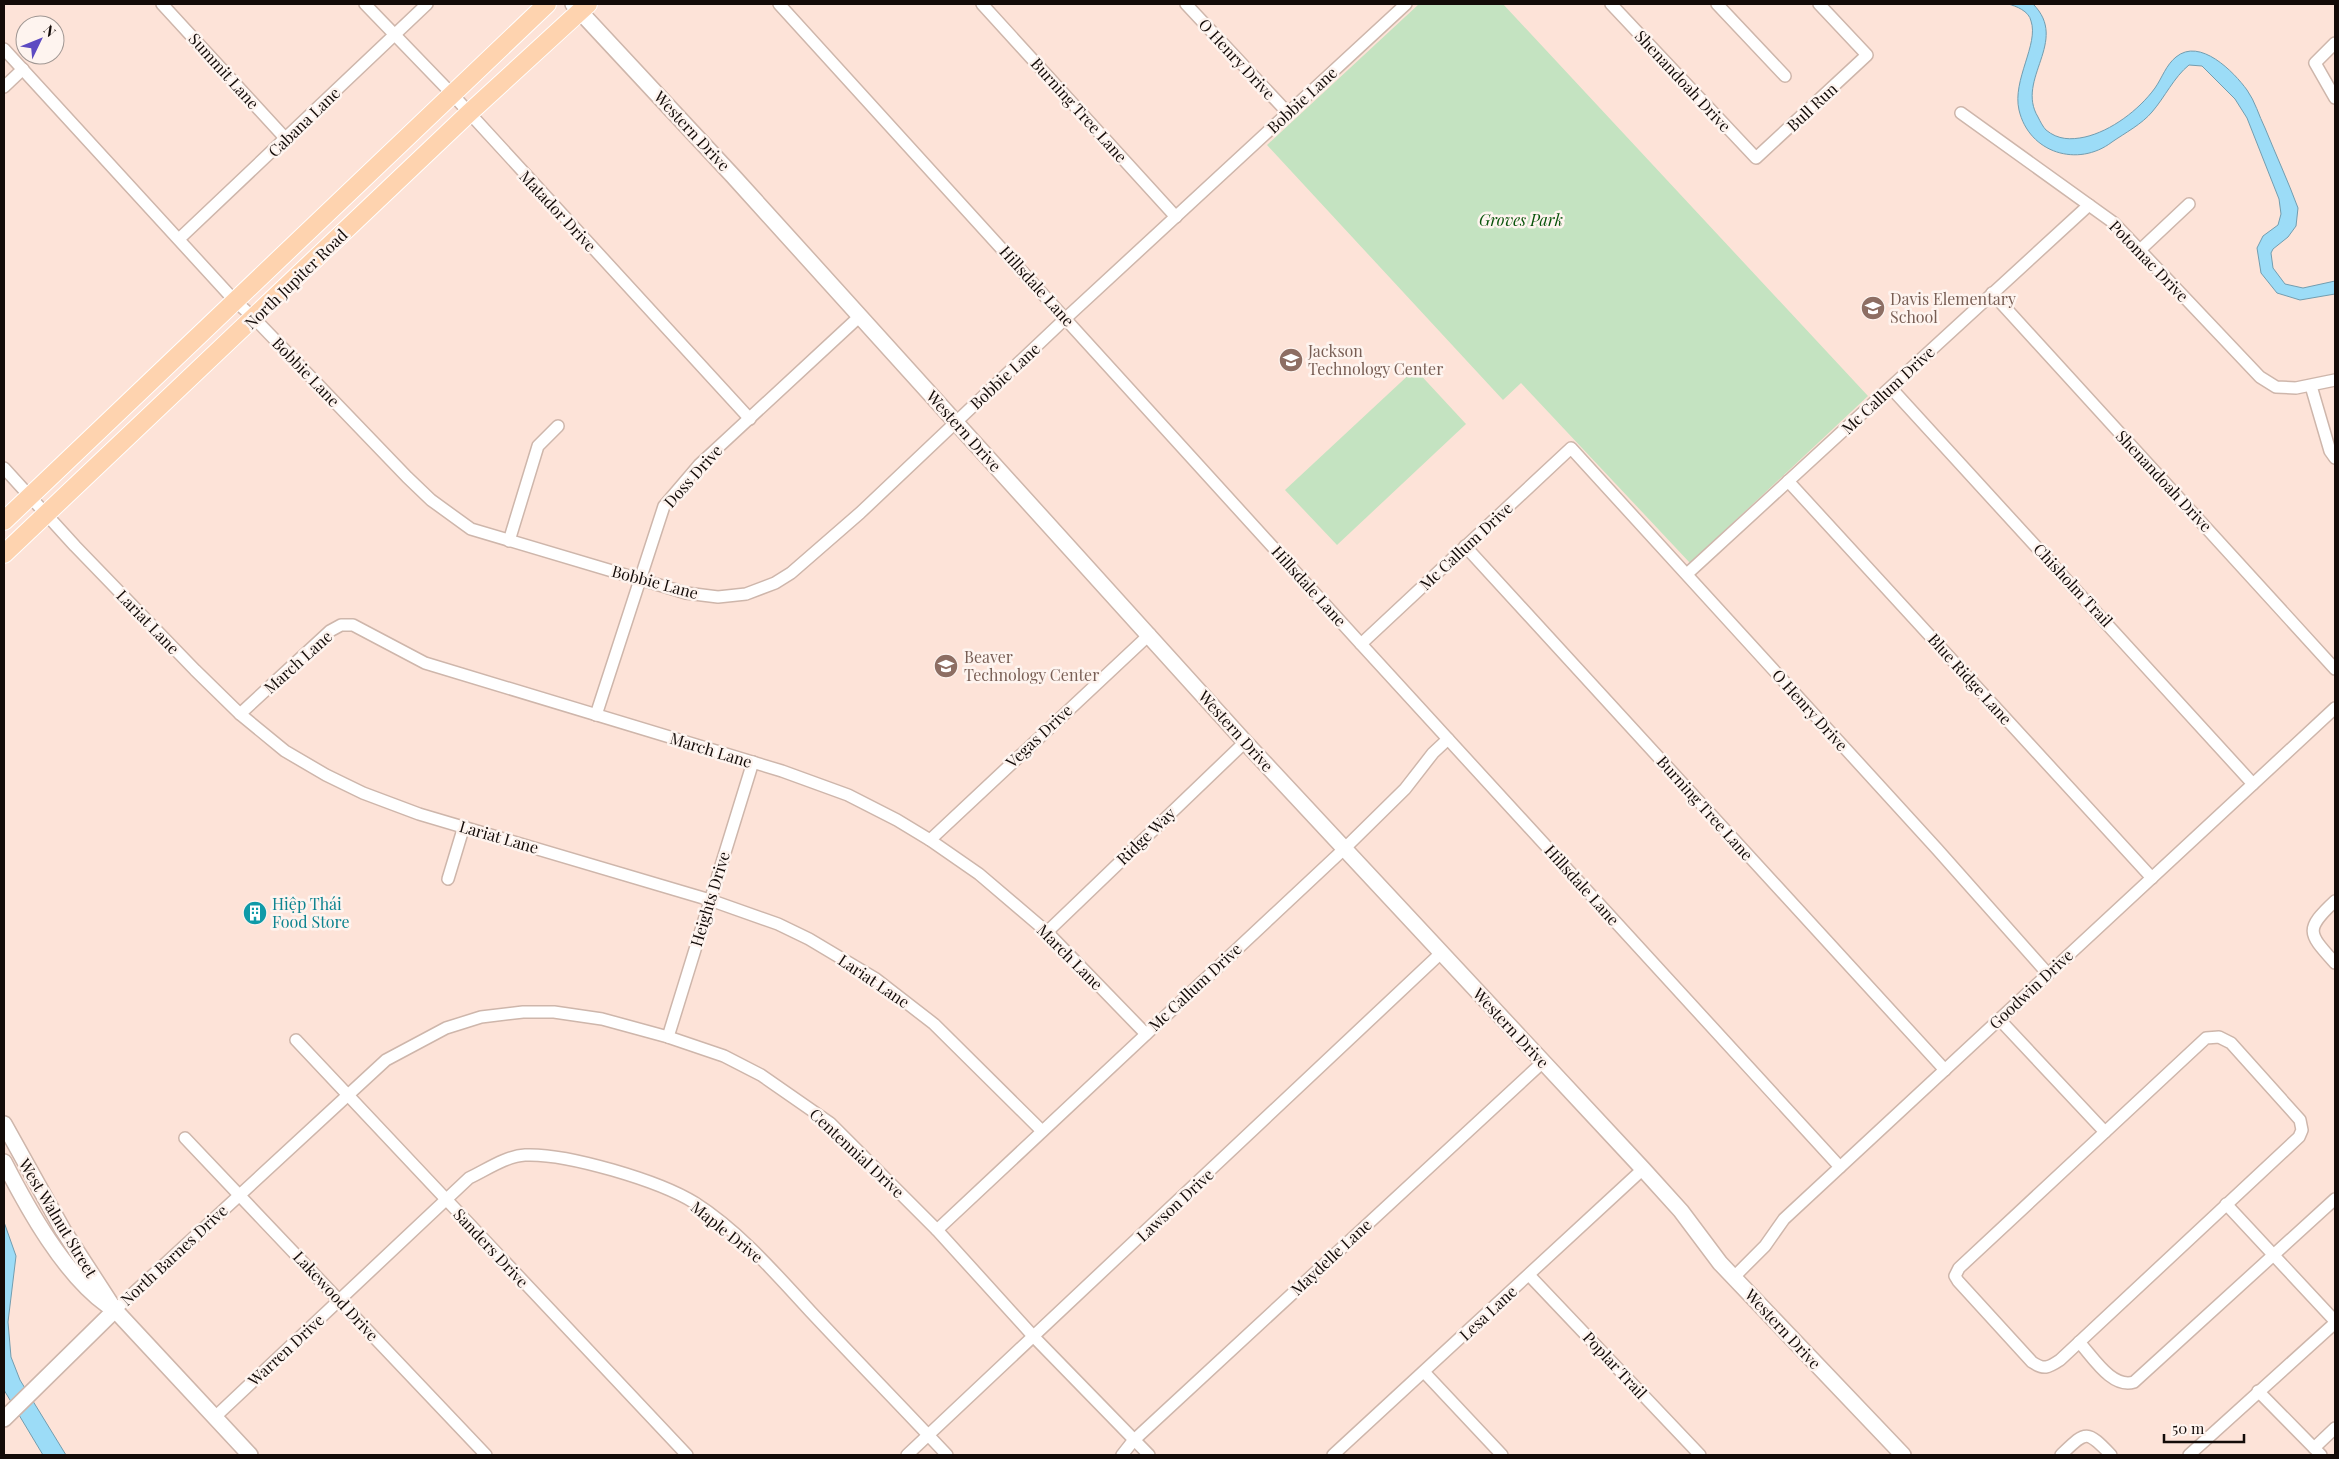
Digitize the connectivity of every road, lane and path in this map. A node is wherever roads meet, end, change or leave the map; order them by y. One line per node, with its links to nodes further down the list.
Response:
1 (162, 4): 24 (street, Summit Lane)
2 (365, 4): 13 (street, Matador Drive)
3 (427, 4): 13 (street, Cabana Lane)
4 (547, 4): 19 (main road, North Jupiter Road)
5 (779, 4): 35 (street, Hillsdale Lane)
6 (982, 4): 28 (street, Burning Tree Lane)
7 (1186, 4): 21 (street, O Henry Drive)
8 (1405, 4): 21 (street, Bobbie Lane)
9 (1610, 4): 25 (street, Shenandoah Drive)
10 (1717, 4): 17 (street)
11 (1819, 4): 25 (street, Bull Run)
12 (580, 6): 23 (main road, North Jupiter Road); 33 (street, Western Drive)
13 (396, 34): 19 (street, Matador Drive); 24 (street, Cabana Lane)
14 (2335, 43): 20 (street)
15 (4, 49): 16 (street, Bobbie Lane)
16 (23, 69): 18 (street); 29 (street, Bobbie Lane)
17 (1785, 76)
18 (4, 87)
19 (452, 94): 23 (street, Matador Drive); 32 (main road, North Jupiter Road)
20 (2335, 98)
21 (1288, 113): 28 (street, Bobbie Lane)
22 (1961, 113): 27 (street, Potomac Drive)
23 (469, 114): 34 (main road, North Jupiter Road); 39 (street, Matador Drive)
24 (286, 139): 29 (street, Cabana Lane)
25 (1756, 158)
26 (2189, 204): 30 (street)
27 (2089, 205): 30 (street, Potomac Drive); 31 (street, Mc Callum Drive)
28 (1176, 217): 35 (street, Bobbie Lane)
29 (179, 239): 32 (street, Bobbie Lane)
30 (2140, 250): 37 (street, Potomac Drive)
31 (1992, 293): 38 (street, Mc Callum Drive); 56 (street, Shenandoah Drive)
32 (234, 300): 34 (street, Bobbie Lane); 46 (main road, North Jupiter Road)
33 (860, 316): 39 (street, Doss Drive); 40 (street, Western Drive)
34 (254, 318): 47 (main road, North Jupiter Road); 49 (street, Bobbie Lane)
35 (1066, 318): 40 (street, Bobbie Lane); 55 (street, Hillsdale Lane)
36 (2335, 380): 37 (street, Potomac Drive)
37 (2311, 386): 43 (street)
38 (1891, 388): 45 (street, Mc Callum Drive); 63 (street, Chisholm Trail)
39 (750, 419): 53 (street, Doss Drive)
40 (956, 422): 53 (street, Bobbie Lane); 54 (street, Western Drive)
41 (558, 426): 49 (street)
42 (1571, 448): 50 (street, Mc Callum Drive); 52 (street, O Henry Drive)
43 (2335, 458)
44 (4, 468): 46 (street, Lariat Lane)
45 (1788, 482): 52 (street, Mc Callum Drive); 67 (street, Blue Ridge Lane)
46 (30, 496): 47 (street, Lariat Lane); 48 (main road, North Jupiter Road)
47 (46, 514): 51 (main road, North Jupiter Road); 58 (street, Lariat Lane)
48 (4, 521)
49 (509, 541): 53 (street, Bobbie Lane)
50 (1465, 546): 55 (street, Mc Callum Drive); 80 (street, Burning Tree Lane)
51 (4, 554)
52 (1687, 574): 74 (street, O Henry Drive)
53 (639, 578): 59 (street, Doss Drive)
54 (1150, 634): 61 (street, Western Drive); 65 (street, Vegas Drive)
55 (1361, 644): 60 (street, Hillsdale Lane)
56 (2335, 669)
57 (2335, 708): 63 (street, Goodwin Drive)
58 (240, 714): 59 (street, March Lane); 64 (street, Lariat Lane)
59 (596, 715): 62 (street, March Lane)
60 (1448, 739): 66 (street, Mc Callum Drive); 89 (street, Hillsdale Lane)
61 (1245, 742): 66 (street, Western Drive); 71 (street, Ridge Way)
62 (753, 762): 65 (street, March Lane); 69 (street, Heights Drive)
63 (2253, 784): 67 (street, Goodwin Drive)
64 (464, 826): 68 (street); 69 (street, Lariat Lane)
65 (930, 840): 71 (street, March Lane)
66 (1344, 849): 72 (street, Western Drive); 76 (street, Mc Callum Drive)
67 (2152, 878): 74 (street, Goodwin Drive)
68 (448, 879)
69 (710, 900): 77 (street, Heights Drive); 83 (street, Lariat Lane)
70 (2335, 901): 73 (street)
71 (1047, 932): 76 (street, March Lane)
72 (1441, 953): 79 (street, Western Drive); 102 (street, Lawson Drive)
73 (2335, 963)
74 (2048, 974): 75 (street, Goodwin Drive)
75 (1999, 1019): 80 (street, Goodwin Drive); 84 (street)
76 (1146, 1034): 83 (street, Mc Callum Drive)
77 (668, 1037): 81 (street, Centennial Drive); 95 (street, Centennial Drive)
78 (296, 1040): 81 (street, Sanders Drive)
79 (1542, 1062): 90 (street, Western Drive); 110 (street, Maydelle Lane)
80 (1945, 1070): 89 (street, Goodwin Drive)
81 (347, 1093): 91 (street, North Barnes Drive); 93 (street, Sanders Drive)
82 (4, 1124): 88 (street, West Walnut Street)
83 (1042, 1132): 95 (street, Mc Callum Drive)
84 (2105, 1132): 94 (street); 103 (street)
85 (185, 1138): 91 (street, Lakewood Drive)
86 (4, 1139): 88 (street)
87 (4, 1162): 100 (street, West Walnut Street)
88 (26, 1164): 100 (street, West Walnut Street)
89 (1840, 1167): 98 (street, Goodwin Drive)
90 (1643, 1169): 97 (street, Lesa Lane); 98 (street, Western Drive)
91 (240, 1193): 99 (street, Lakewood Drive); 100 (street, North Barnes Drive)
92 (2335, 1199): 96 (street)
93 (445, 1200): 99 (street, Warren Drive); 109 (street, Maple Drive); 115 (street, Sanders Drive)
94 (2226, 1204): 96 (street); 103 (street)
95 (937, 1230): 102 (street, Centennial Drive)
96 (2274, 1256): 101 (street); 103 (street)
97 (1529, 1275): 104 (street, Lesa Lane); 122 (street, Poplar Trail)
98 (1734, 1277): 123 (street, Western Drive)
99 (339, 1300): 107 (street, Warren Drive); 114 (street, Lakewood Drive)
100 (115, 1310): 106 (street, North Barnes Drive); 107 (street, West Walnut Street)
101 (2335, 1322): 105 (street)
102 (1034, 1337): 109 (street, Lawson Drive); 110 (street, Centennial Drive)
103 (2079, 1342)
104 (1424, 1372): 120 (street, Lesa Lane); 121 (street)
105 (2258, 1391): 111 (street); 112 (street)
106 (7, 1415)
107 (214, 1417): 113 (street, West Walnut Street)
108 (2335, 1428): 111 (street)
109 (928, 1435): 116 (street, Lawson Drive); 117 (street, Maple Drive)
110 (1133, 1441): 118 (street, Maydelle Lane); 119 (street, Centennial Drive)
111 (2317, 1451)
112 (2197, 1453)
113 (250, 1455)
114 (486, 1455)
115 (687, 1455)
116 (906, 1455)
117 (947, 1455)
118 (1122, 1455)
119 (1149, 1455)
120 (1333, 1455)
121 (1502, 1455)
122 (1700, 1455)
123 (1902, 1455)
124 (2061, 1455): 125 (street)
125 (2111, 1455)

